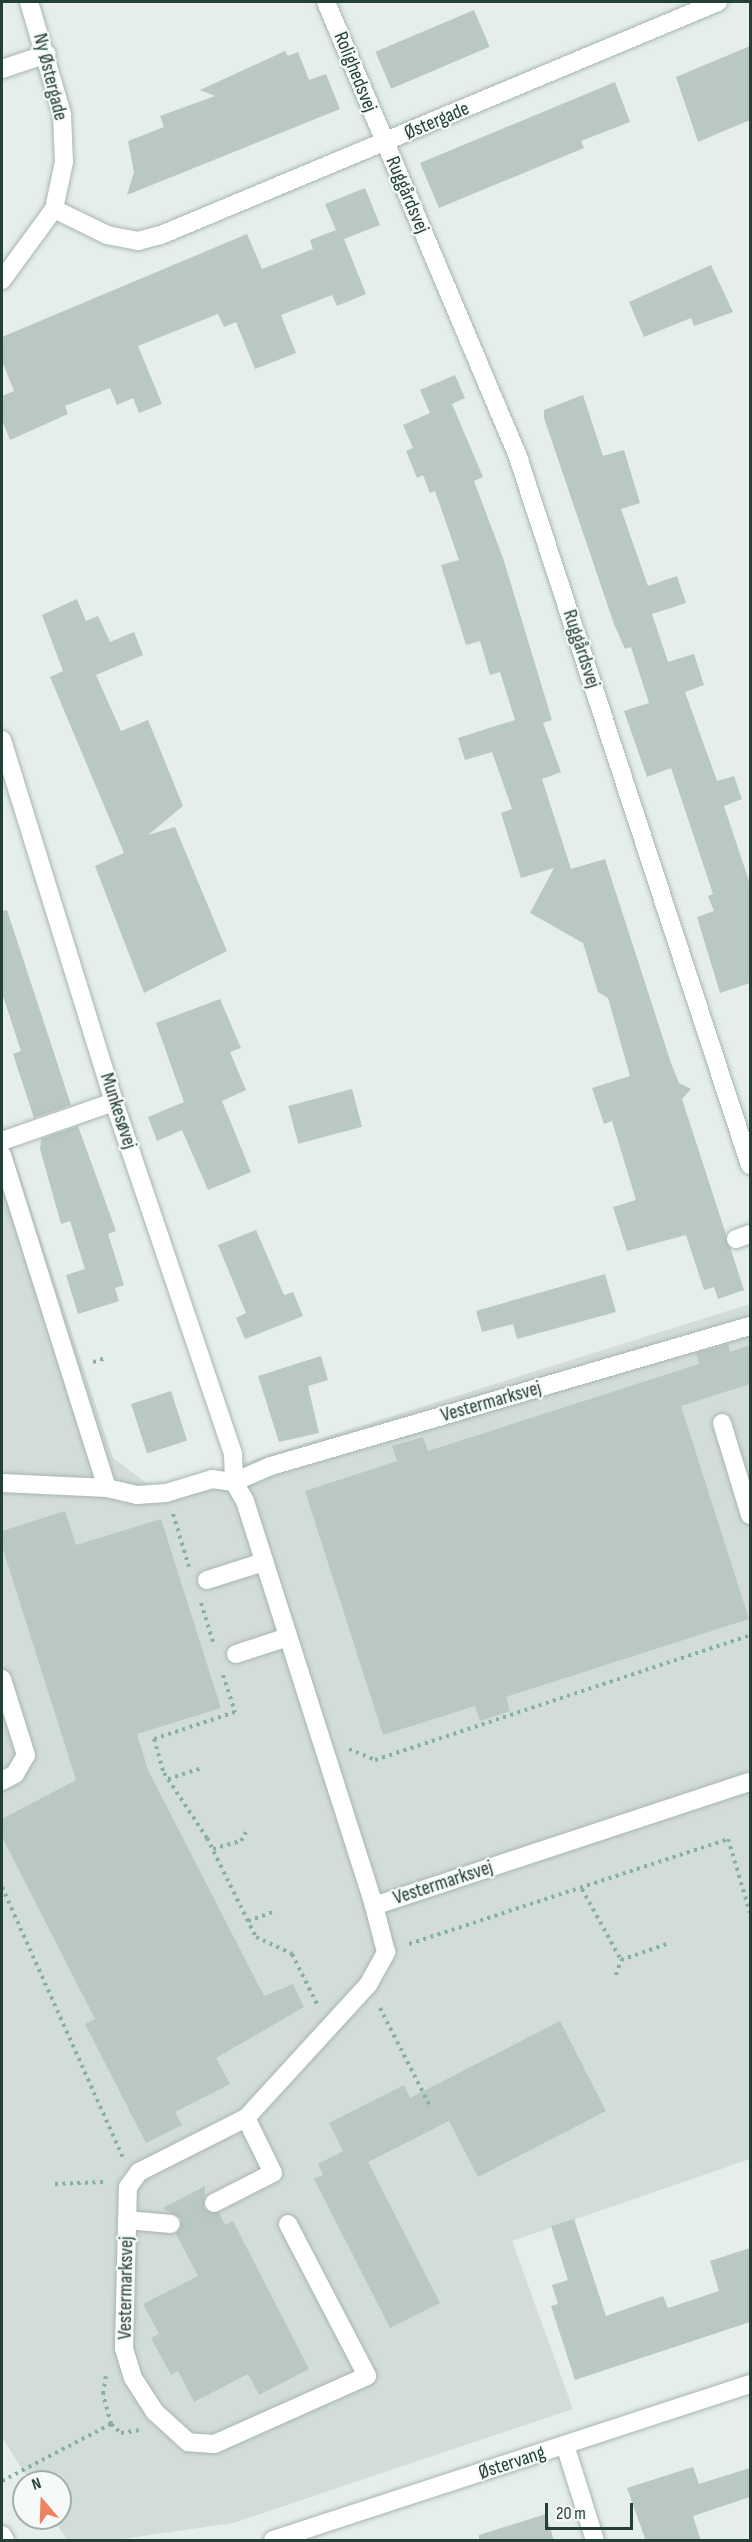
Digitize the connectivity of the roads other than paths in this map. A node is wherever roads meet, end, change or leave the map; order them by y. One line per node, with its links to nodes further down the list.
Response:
1 (29, 2): 4 (street, Ny Østergade)
2 (326, 2): 6 (street, Rolighedsvej)
3 (718, 2): 6 (street, Østergade)
4 (47, 54): 5 (street); 7 (street, Ny Østergade)
5 (2, 69)
6 (385, 143): 7 (street, Østergade); 11 (street, Ruggårdsvej)
7 (54, 209): 8 (street, Ny Østergade)
8 (2, 279)
9 (2, 740): 10 (street, Munkesøvej)
10 (114, 1102): 12 (street); 17 (street, Munkesøvej)
11 (742, 1113): 14 (street, Ruggårdsvej)
12 (2, 1141)
13 (2, 1155): 19 (street)
14 (750, 1164)
15 (750, 1326): 17 (street, Vestermarksvej)
16 (722, 1423): 20 (street)
17 (234, 1482): 19 (street, Vestermarksvej); 22 (street, Vestermarksvej)
18 (2, 1483): 19 (street, Vestermarksvej)
19 (107, 1488)
20 (747, 1494): 21 (street)
21 (750, 1515)
22 (264, 1562): 23 (street); 24 (street, Vestermarksvej)
23 (199, 1583)
24 (288, 1637): 25 (street); 29 (street, Vestermarksvej)
25 (236, 1654)
26 (2, 1679): 27 (street)
27 (2, 1781)
28 (750, 1782): 29 (street, Vestermarksvej)
29 (374, 1906): 30 (street, Vestermarksvej)
30 (246, 2118): 31 (street); 32 (street, Vestermarksvej)
31 (214, 2203)
32 (127, 2220): 33 (street, Vestermarksvej); 34 (street)
33 (288, 2223)
34 (171, 2224)
35 (750, 2384): 36 (street, Østervang)
36 (565, 2445): 39 (street, Østervang); 40 (street)
37 (2, 2535): 38 (street)
38 (5, 2541)
39 (273, 2541)
40 (595, 2541)

